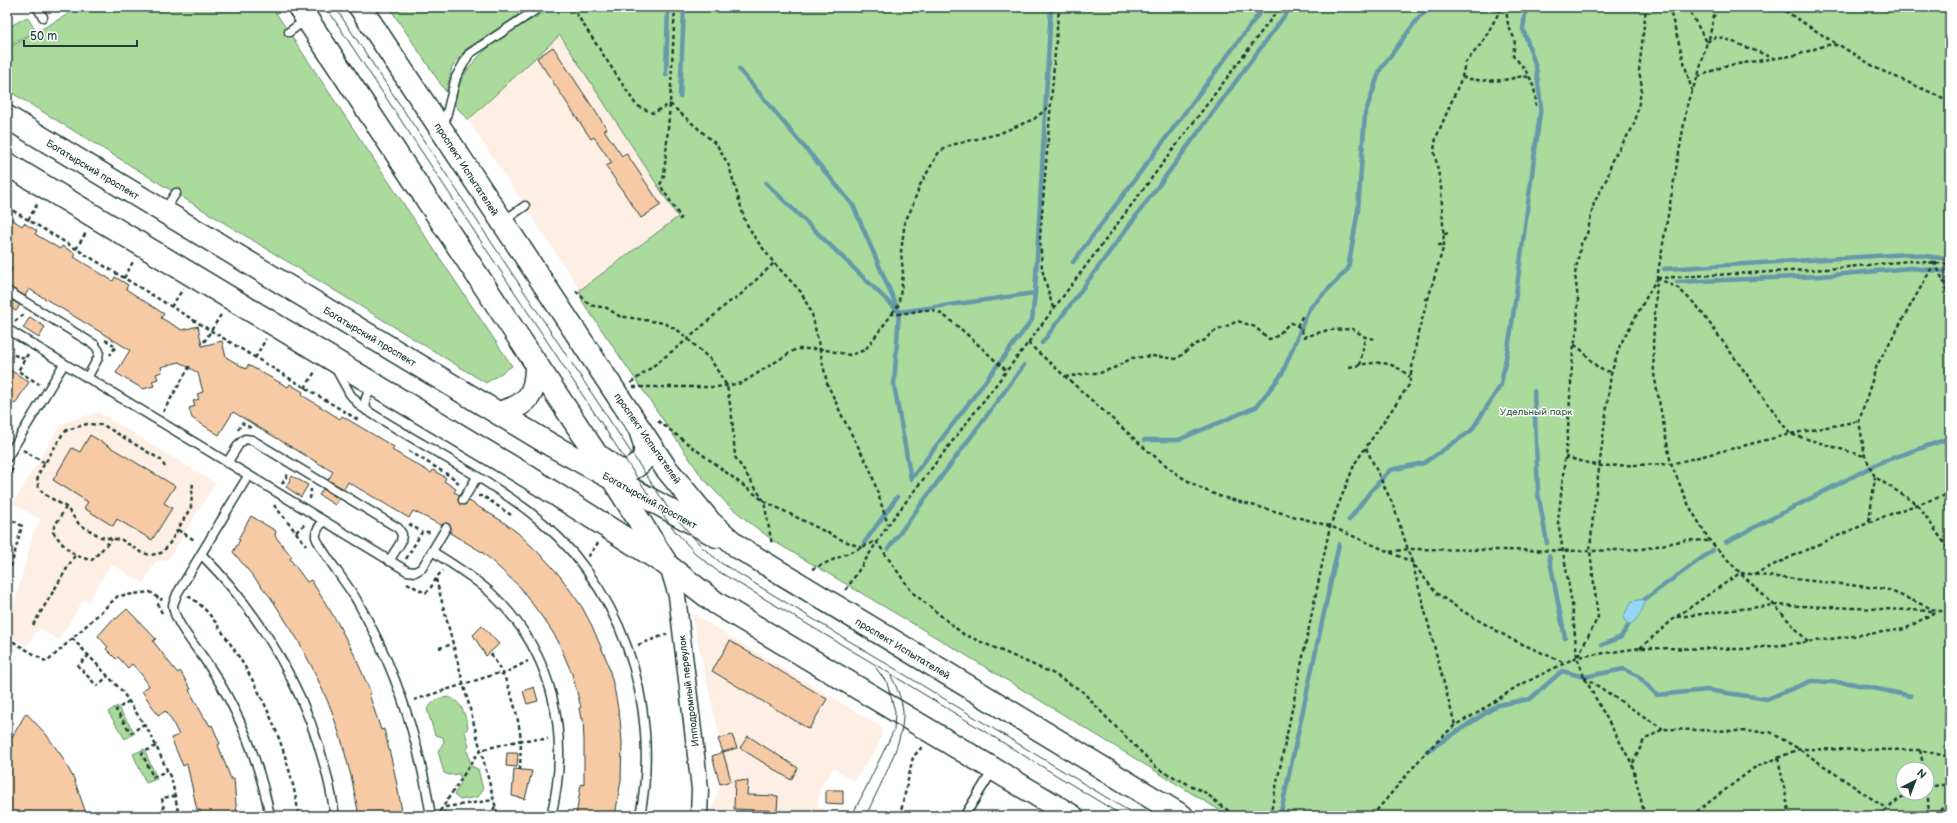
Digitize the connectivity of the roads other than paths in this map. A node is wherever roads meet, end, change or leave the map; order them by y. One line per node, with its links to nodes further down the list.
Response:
1 (37, 7): 5 (lane)
2 (360, 7): 8 (main road, проспект Испытателей)
3 (540, 7): 8 (lane)
4 (303, 13): 6 (lane); 18 (main road)
5 (43, 17)
6 (289, 32)
7 (7, 117): 12 (main road, Богатырский проспект)
8 (442, 132): 13 (main road, проспект Испытателей)
9 (7, 164): 16 (main road)
10 (176, 193): 12 (lane)
11 (525, 206): 13 (lane)
12 (164, 212): 22 (main road, Богатырский проспект)
13 (502, 222): 23 (main road, проспект Испытателей)
14 (7, 291): 19 (lane)
15 (7, 329): 17 (lane)
16 (323, 363): 20 (main road); 21 (lane)
17 (64, 364): 19 (lane); 25 (lane)
18 (536, 366): 22 (main road); 26 (main road)
19 (87, 378): 28 (lane)
20 (380, 388): 21 (lane); 39 (main road)
21 (367, 411): 30 (lane)
22 (498, 413): 31 (main road, Богатырский проспект)
23 (647, 423): 26 (main road); 35 (main road, проспект Испытателей)
24 (7, 441): 25 (lane)
25 (16, 443): 27 (lane)
26 (595, 452): 31 (main road)
27 (7, 458)
28 (227, 463): 29 (lane); 38 (lane)
29 (248, 476): 33 (lane); 37 (lane)
30 (477, 477): 32 (lane); 46 (lane)
31 (614, 480): 35 (main road, Богатырский проспект); 39 (main road)
32 (464, 500)
33 (323, 521): 38 (lane); 44 (lane)
34 (446, 528): 36 (lane)
35 (738, 547): 49 (main road, проспект Испытателей)
36 (432, 552): 38 (lane); 45 (lane)
37 (201, 554): 42 (lane); 43 (lane)
38 (389, 561)
39 (668, 566): 40 (main road); 47 (street, Ипподромный переулок)
40 (994, 769): 41 (lane); 48 (main road)
41 (965, 815)
42 (270, 816)
43 (335, 816)
44 (431, 816)
45 (551, 816)
46 (640, 816)
47 (699, 816)
48 (1072, 816)
49 (1182, 816)

